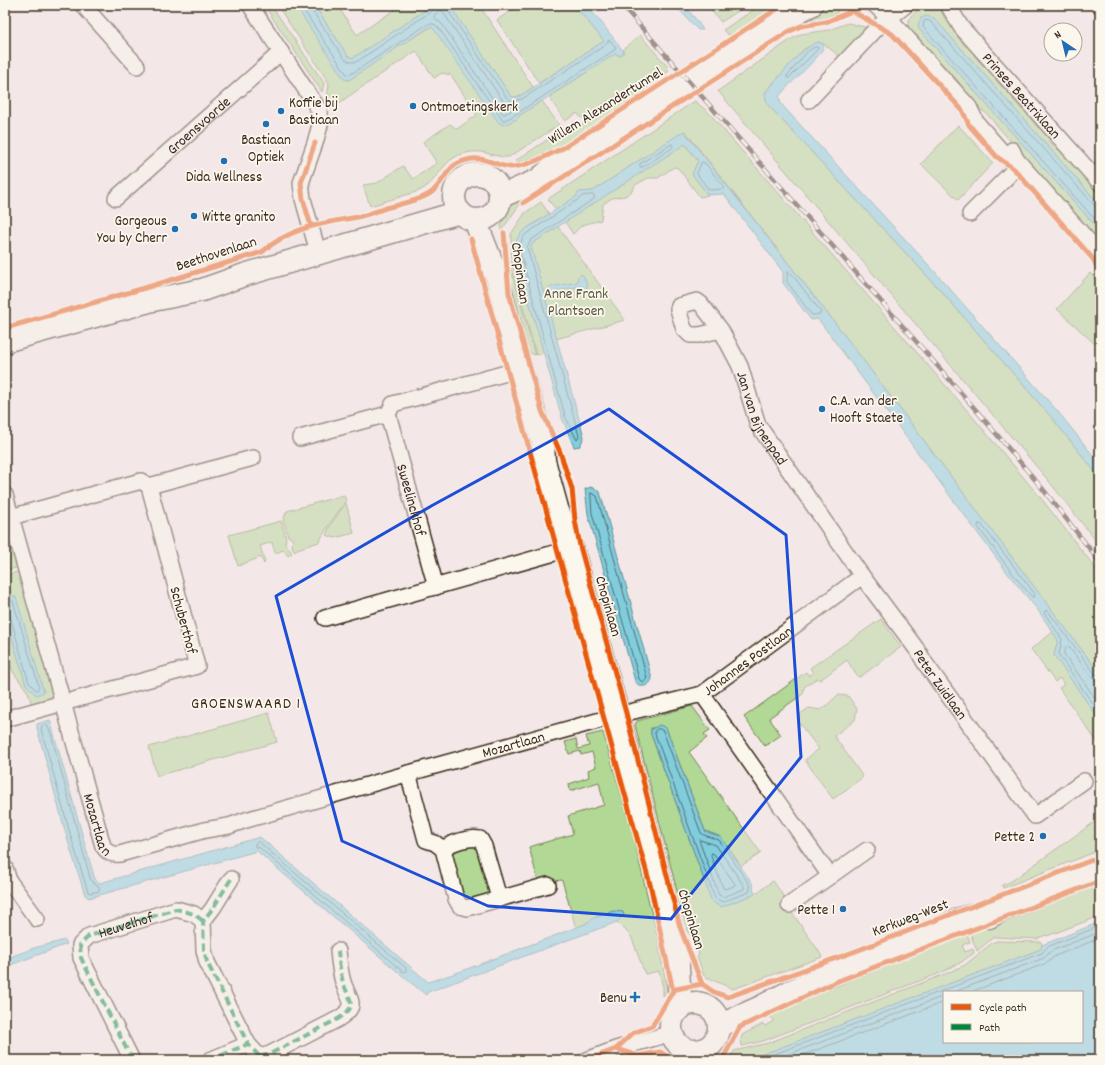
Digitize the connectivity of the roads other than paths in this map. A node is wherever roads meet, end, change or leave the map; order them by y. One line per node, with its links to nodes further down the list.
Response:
1 (83, 5): 10 (street)
2 (250, 5): 9 (street)
3 (811, 5): 7 (main road, Willem Alexandertunnel)
4 (875, 5): 8 (street)
5 (906, 5): 8 (street)
6 (948, 5): 13 (street, Prinses Beatrixlaan)
7 (794, 11): 15 (main road, Willem Alexandertunnel)
8 (890, 19): 11 (street); 12 (street)
9 (281, 52): 14 (street, Groensvoorde); 17 (street)
10 (137, 66)
11 (809, 100)
12 (1018, 161): 16 (street); 18 (street)
13 (1097, 173)
14 (116, 198)
15 (479, 204): 17 (main road, Beethovenlaan); 21 (main road, Chopinlaan)
16 (970, 214)
17 (317, 249): 20 (main road, Beethovenlaan)
18 (1100, 254)
19 (721, 330): 27 (street, Jan van Bijnenpad)
20 (5, 341)
21 (521, 369): 22 (street); 29 (main road, Chopinlaan)
22 (388, 414): 23 (street); 31 (street, Sweelinckhof)
23 (300, 438)
24 (253, 458): 25 (street)
25 (149, 486): 28 (street); 34 (street, Schuberthof)
26 (5, 495): 28 (street, Mozartlaan)
27 (811, 502): 30 (street, Peter Zuidlaan)
28 (11, 517): 34 (street, Mozartlaan)
29 (572, 548): 31 (street); 35 (main road, Chopinlaan)
30 (862, 576): 33 (street, Johannes Postlaan); 38 (street, Peter Zuidlaan)
31 (436, 587): 32 (street)
32 (325, 618)
33 (702, 694): 35 (street, Johannes Postlaan); 43 (street)
34 (63, 703): 36 (street); 37 (street, Mozartlaan)
35 (618, 715): 37 (street, Mozartlaan); 51 (main road, Chopinlaan)
36 (5, 719)
37 (408, 773): 39 (street)
38 (1084, 781)
39 (443, 849): 46 (street); 46 (street)
40 (867, 850): 43 (street)
41 (5, 868): 48 (street)
42 (1100, 871): 51 (main road, Kerkweg-West)
43 (830, 876): 47 (street)
44 (231, 879): 49 (street)
45 (548, 885): 46 (street)
46 (500, 898)
47 (789, 904)
48 (37, 919)
49 (203, 921): 53 (street); 56 (street, Heuvelhof)
50 (338, 951): 55 (street)
51 (703, 1012): 52 (main road); 54 (main road)
52 (672, 1033): 54 (main road); 58 (street)
53 (248, 1044): 55 (street); 57 (street)
54 (702, 1054)
55 (260, 1059)
56 (132, 1060)
57 (210, 1060)
58 (587, 1060)

